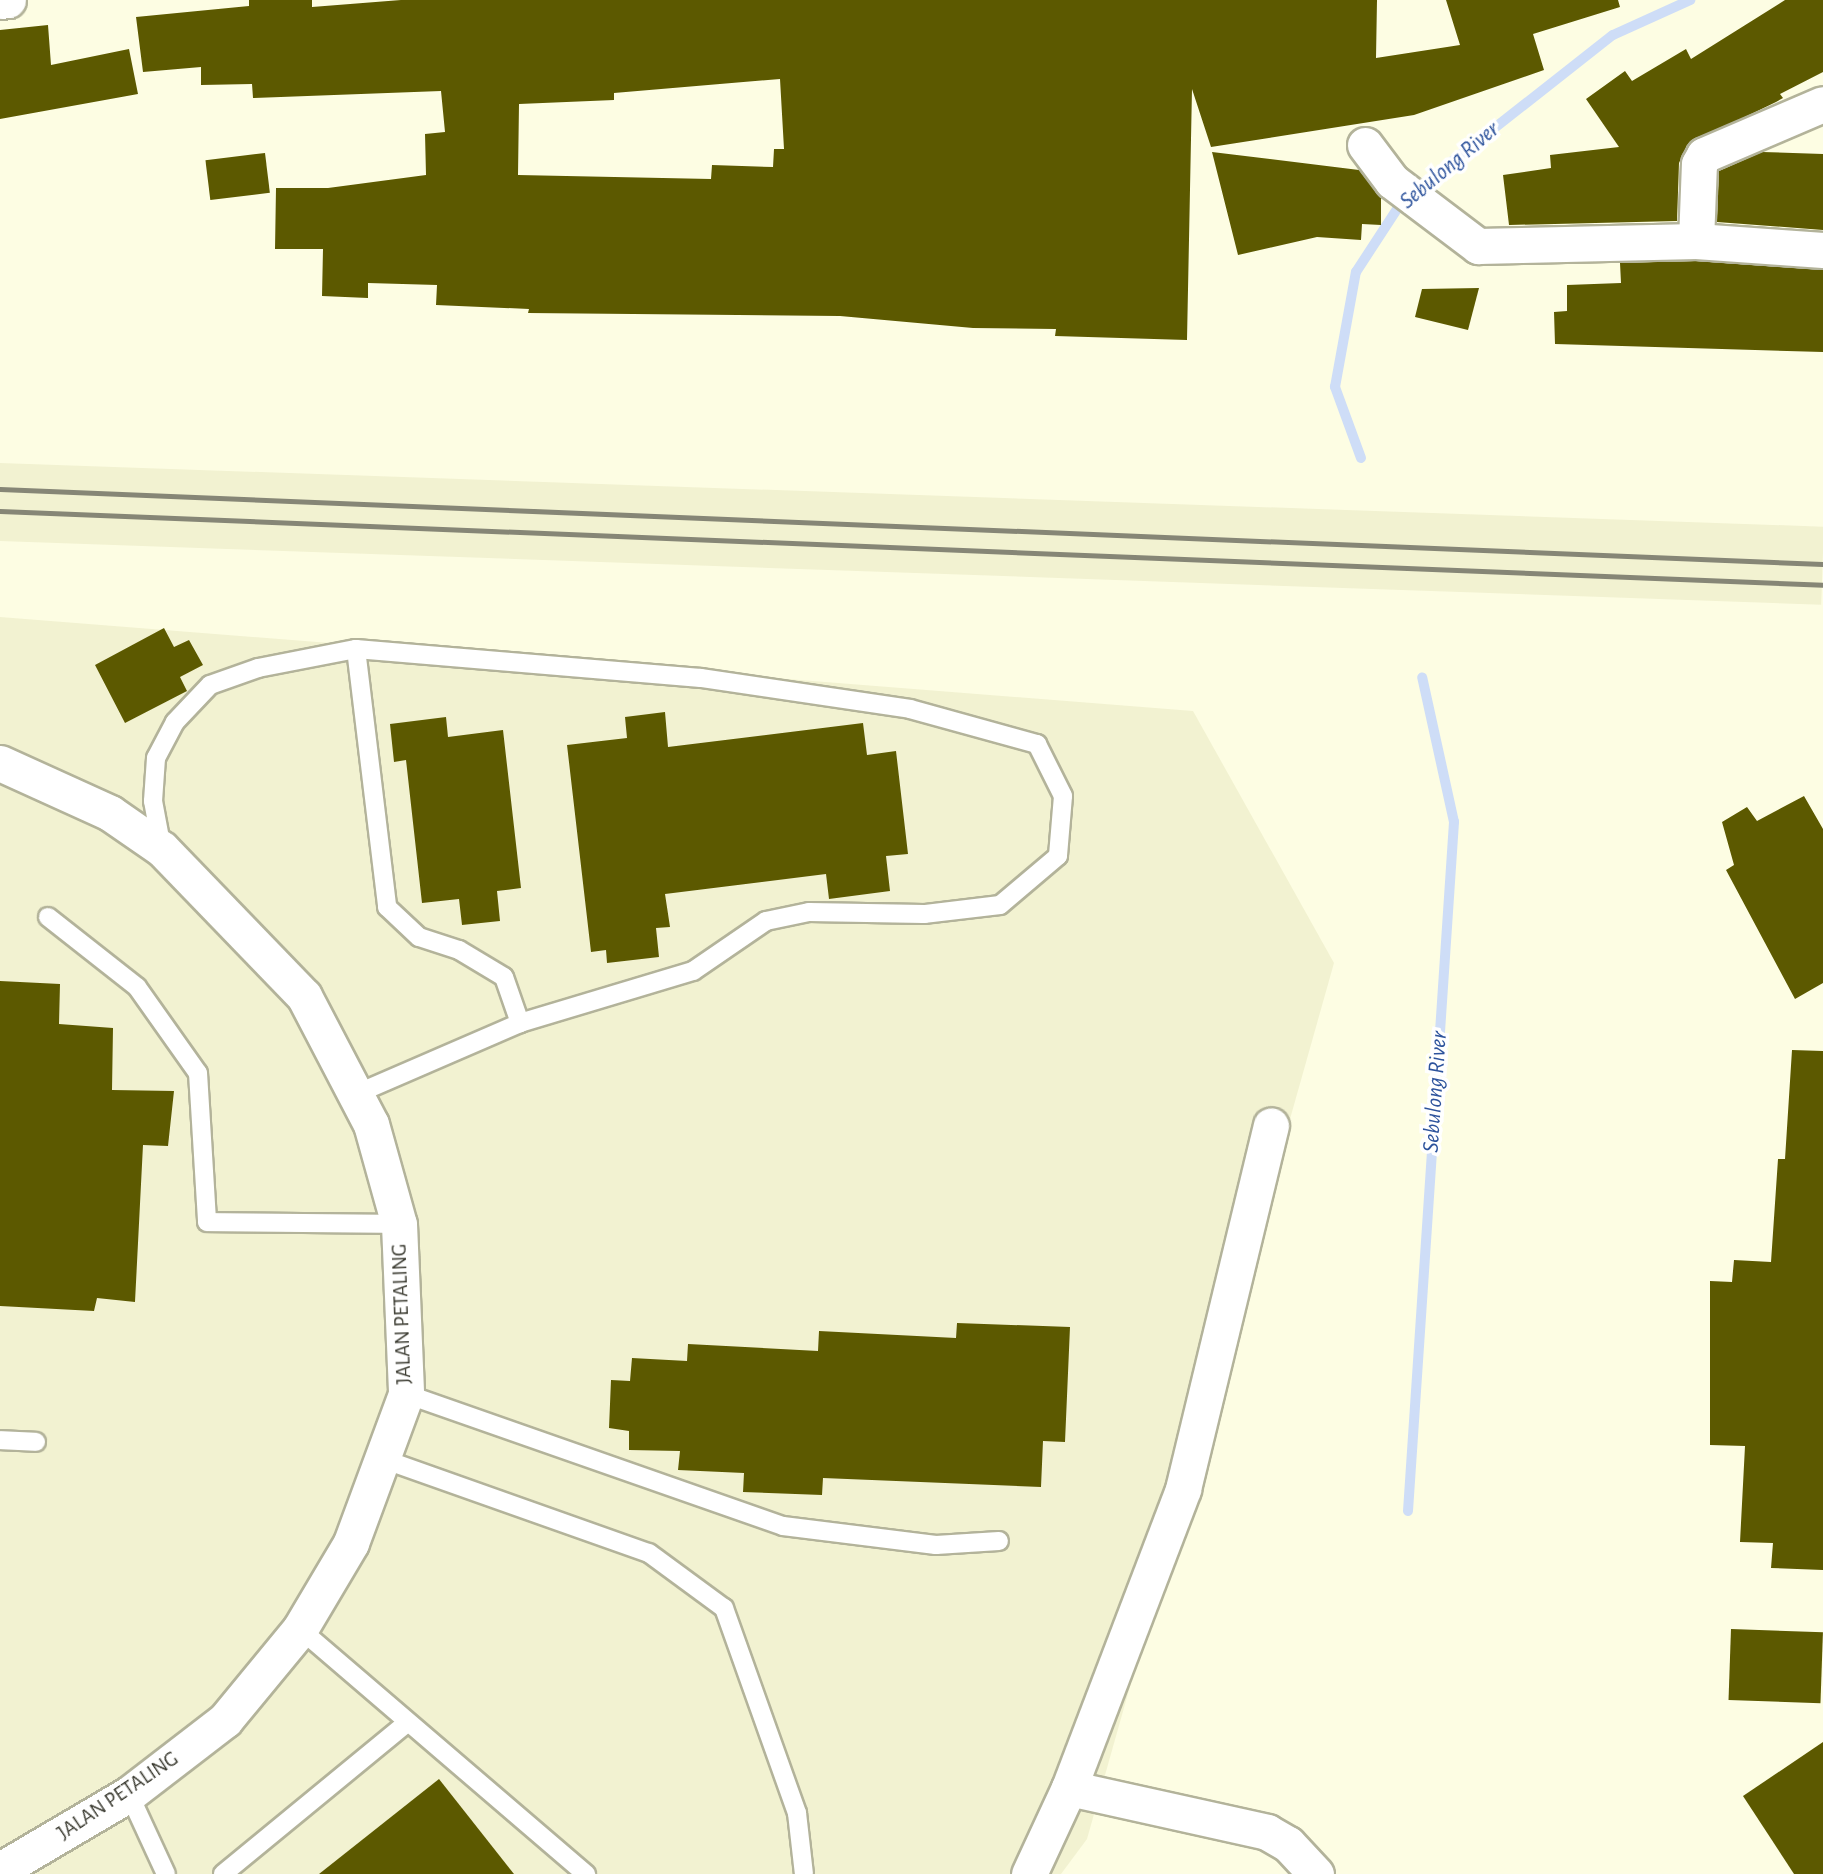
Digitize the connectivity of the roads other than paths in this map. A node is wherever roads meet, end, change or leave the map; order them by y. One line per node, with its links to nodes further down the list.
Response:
1 (8, 0): 2 (street)
2 (0, 1)
3 (1823, 104): 5 (street)
4 (1365, 145): 5 (street)
5 (1696, 241): 6 (street)
6 (1823, 250)
7 (356, 649): 9 (lane); 11 (lane); 11 (lane)
8 (0, 763): 9 (street, JALAN PETALING)
9 (162, 849): 12 (street, JALAN PETALING)
10 (47, 917): 14 (lane)
11 (520, 1023): 12 (lane)
12 (356, 1094): 14 (street, JALAN PETALING)
13 (1271, 1125): 22 (street)
14 (399, 1224): 15 (street, JALAN PETALING)
15 (406, 1394): 18 (street, JALAN PETALING); 19 (lane)
16 (0, 1440): 17 (lane)
17 (36, 1442)
18 (383, 1459): 20 (street, JALAN PETALING); 28 (lane)
19 (999, 1541)
20 (300, 1629): 21 (lane); 23 (street, JALAN PETALING)
21 (408, 1722): 26 (lane); 27 (lane)
22 (1069, 1788): 29 (street); 30 (street)
23 (129, 1794): 24 (street, JALAN PETALING); 25 (lane)
24 (0, 1870)
25 (166, 1874)
26 (223, 1874)
27 (586, 1874)
28 (804, 1874)
29 (1029, 1874)
30 (1316, 1874)

